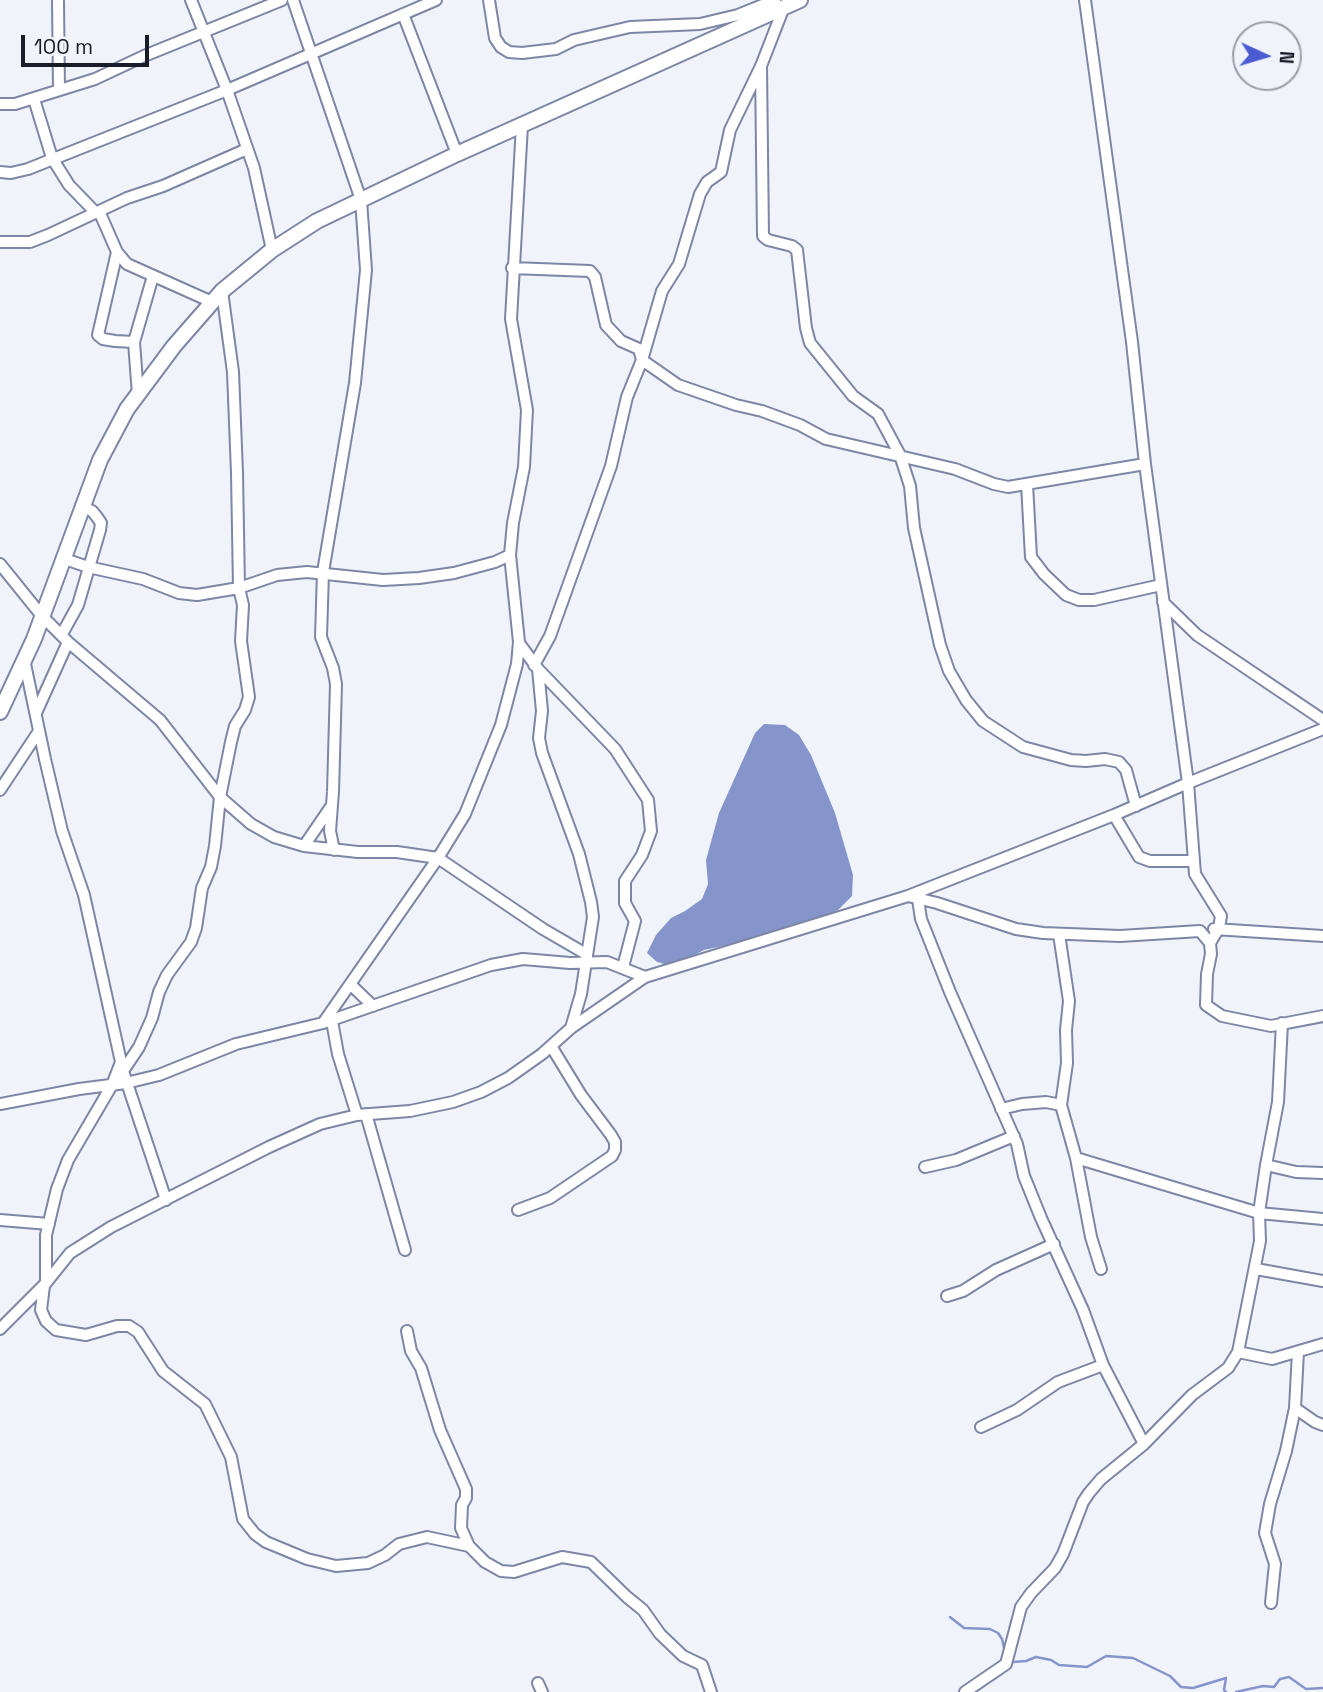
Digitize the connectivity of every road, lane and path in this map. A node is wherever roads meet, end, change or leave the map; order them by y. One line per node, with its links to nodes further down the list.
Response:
1 (58, 0): 13 (street)
2 (191, 0): 10 (street)
3 (282, 0): 10 (street)
4 (293, 0): 11 (street)
5 (436, 0): 9 (street)
6 (489, 0): 8 (street)
7 (1085, 0): 34 (street)
8 (789, 2): 12 (street); 17 (main road)
9 (404, 15): 11 (street); 19 (street)
10 (202, 32): 13 (street); 14 (street)
11 (311, 54): 14 (street); 22 (street)
12 (761, 66): 31 (street); 33 (street)
13 (59, 90): 15 (street)
14 (226, 90): 18 (street); 20 (street)
15 (34, 99): 16 (street); 20 (street)
16 (0, 104)
17 (522, 125): 19 (main road); 27 (street)
18 (247, 149): 23 (street); 25 (street)
19 (457, 154): 22 (main road)
20 (52, 158): 21 (street); 23 (street)
21 (0, 172)
22 (361, 200): 25 (main road); 41 (street)
23 (97, 212): 24 (street); 26 (street)
24 (0, 242)
25 (272, 250): 29 (main road)
26 (117, 253): 28 (street); 30 (street)
27 (512, 268): 31 (street); 37 (street)
28 (153, 276): 29 (street); 30 (street)
29 (217, 297): 32 (main road); 43 (street)
30 (134, 342): 32 (street)
31 (642, 360): 33 (street); 49 (street)
32 (138, 395): 36 (main road)
33 (900, 455): 35 (street); 58 (street)
34 (1145, 464): 35 (street); 42 (street)
35 (1027, 484): 42 (street)
36 (81, 506): 38 (main road); 40 (street)
37 (510, 555): 41 (street); 47 (street)
38 (62, 558): 40 (street); 45 (main road)
39 (0, 564): 45 (street)
40 (88, 567): 43 (street); 46 (street)
41 (323, 572): 43 (street); 59 (street)
42 (1161, 585): 44 (street)
43 (239, 588): 57 (street)
44 (1163, 601): 52 (street); 55 (street)
45 (42, 615): 46 (street); 48 (main road)
46 (65, 638): 51 (street); 57 (street)
47 (519, 642): 49 (street); 63 (street)
48 (24, 659): 50 (main road); 51 (street)
49 (536, 667): 71 (street); 73 (street)
50 (0, 712)
51 (36, 713): 54 (street)
52 (1323, 720)
53 (1323, 729): 55 (street)
54 (39, 731): 56 (street); 84 (street)
55 (1188, 783): 58 (street); 64 (street)
56 (0, 790)
57 (220, 797): 61 (street); 84 (street)
58 (1136, 806): 60 (street)
59 (330, 808): 61 (street); 62 (street)
60 (1114, 815): 64 (street); 65 (street)
61 (304, 846): 62 (street)
62 (334, 850): 63 (street)
63 (438, 858): 71 (street); 75 (street)
64 (1194, 861): 66 (street)
65 (913, 898): 68 (street); 74 (street); 88 (street)
66 (1219, 928): 67 (street); 69 (street); 70 (street)
67 (1200, 931): 68 (street); 70 (street)
68 (1059, 934): 87 (street)
69 (1323, 936)
70 (1210, 943): 81 (street)
71 (586, 959): 72 (street); 73 (street); 76 (street)
72 (570, 963): 76 (street); 77 (street)
73 (623, 967): 74 (street)
74 (645, 977): 78 (street)
75 (350, 984): 77 (street); 80 (street)
76 (581, 989): 78 (street); 82 (street)
77 (373, 1006): 80 (street)
78 (597, 1010): 82 (street)
79 (1323, 1016): 81 (street)
80 (327, 1022): 84 (street); 89 (street)
81 (1282, 1023): 92 (street)
82 (570, 1028): 83 (street)
83 (551, 1046): 89 (street); 96 (street)
84 (123, 1072): 85 (street); 85 (street); 95 (street)
85 (111, 1085): 86 (street); 100 (street)
86 (0, 1104)
87 (1061, 1105): 88 (street); 91 (street)
88 (1001, 1109): 90 (street)
89 (361, 1115): 95 (street); 102 (street)
90 (1014, 1136): 93 (street); 101 (street)
91 (1076, 1158): 97 (street); 103 (street)
92 (1266, 1165): 94 (street); 97 (street)
93 (925, 1167)
94 (1323, 1173)
95 (166, 1200): 106 (street)
96 (518, 1210)
97 (1259, 1213): 98 (street); 104 (street)
98 (1323, 1219)
99 (0, 1220): 100 (street)
100 (49, 1224): 106 (street)
101 (1054, 1244): 107 (street); 113 (street)
102 (405, 1250)
103 (1101, 1269)
104 (1256, 1269): 105 (street); 111 (street)
105 (1323, 1281)
106 (45, 1284): 108 (street); 118 (street)
107 (947, 1296)
108 (0, 1329)
109 (407, 1331): 118 (street)
110 (1323, 1344): 112 (street)
111 (1238, 1352): 112 (street); 117 (street)
112 (1298, 1352): 114 (street)
113 (1103, 1365): 116 (street); 117 (street)
114 (1295, 1408): 115 (street); 119 (street)
115 (1323, 1425)
116 (981, 1427)
117 (1144, 1444): 121 (street)
118 (469, 1546): 120 (street)
119 (1271, 1603)
120 (711, 1692)
121 (965, 1692)

